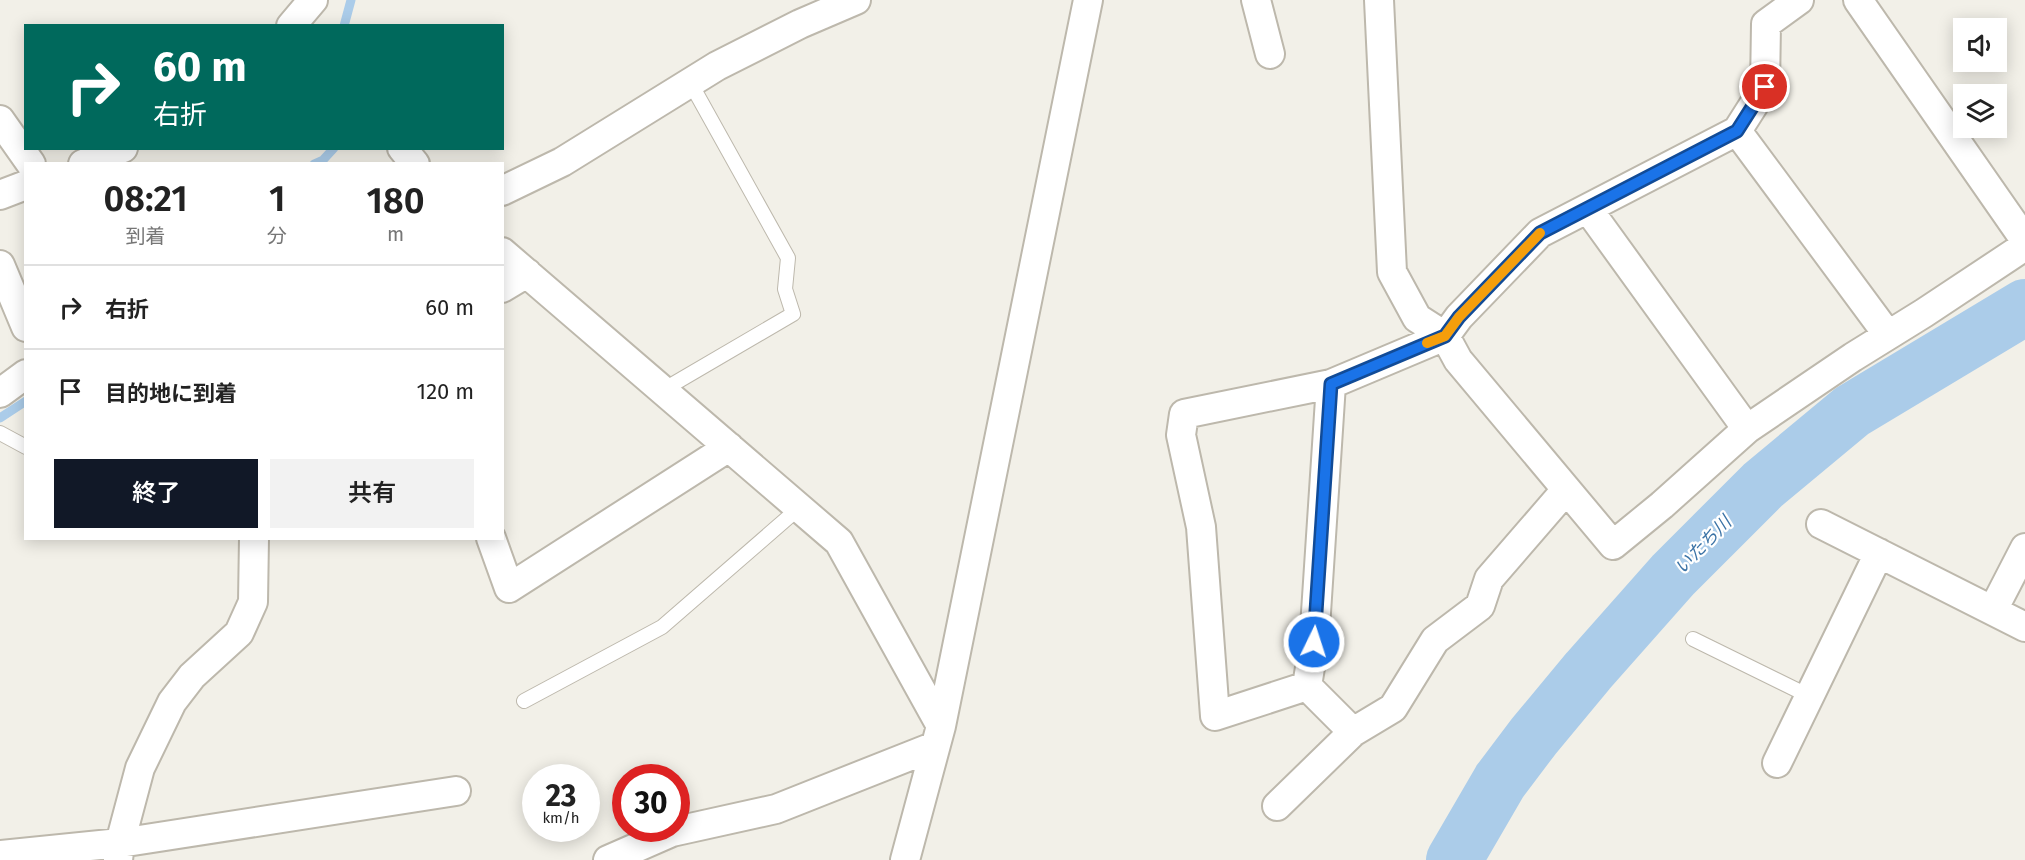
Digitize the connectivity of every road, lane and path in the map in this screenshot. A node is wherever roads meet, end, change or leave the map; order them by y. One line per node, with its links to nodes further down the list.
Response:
1 (315, 0): 9 (street); 10 (street)
2 (856, 0): 8 (street)
3 (1088, 0): 55 (street)
4 (1256, 0): 11 (street)
5 (1379, 0): 32 (street)
6 (1799, 0): 14 (street)
7 (1858, 0): 24 (street)
8 (796, 12): 12 (street)
9 (293, 24)
10 (321, 24)
11 (1270, 54)
12 (690, 82): 21 (street); 35 (lane)
13 (0, 120): 17 (street)
14 (1737, 131): 23 (street); 31 (street)
15 (118, 150): 18 (street)
16 (404, 150): 19 (street)
17 (30, 162)
18 (88, 162)
19 (413, 162)
20 (24, 186): 22 (street)
21 (504, 190)
22 (0, 195)
23 (1587, 209): 32 (street); 37 (street)
24 (2025, 240)
25 (2025, 246): 31 (street)
26 (504, 254): 28 (street)
27 (0, 265): 30 (street)
28 (527, 273): 29 (street); 35 (street)
29 (504, 287)
30 (24, 322)
31 (1888, 335): 37 (street)
32 (1445, 336): 34 (street); 41 (street)
33 (24, 375): 36 (street)
34 (1331, 384): 51 (street); 51 (street)
35 (663, 390): 40 (street)
36 (0, 393)
37 (1747, 429): 41 (street)
38 (0, 433): 39 (lane)
39 (24, 446)
40 (729, 447): 42 (street); 45 (street)
41 (1566, 490): 54 (street)
42 (799, 508): 53 (lane); 55 (street)
43 (1821, 524): 47 (street)
44 (254, 540): 60 (street)
45 (492, 540)
46 (2025, 548): 48 (street)
47 (1879, 553): 48 (street); 52 (street)
48 (1993, 610): 49 (street)
49 (2025, 627)
50 (1693, 639): 52 (lane)
51 (1307, 686): 54 (street)
52 (1809, 696): 56 (street)
53 (524, 701)
54 (1353, 732): 58 (street)
55 (938, 736): 61 (street); 62 (street)
56 (1777, 763)
57 (456, 791): 60 (street)
58 (1277, 806)
59 (1, 852): 60 (street)
60 (119, 852)
61 (608, 860)
62 (904, 860)

